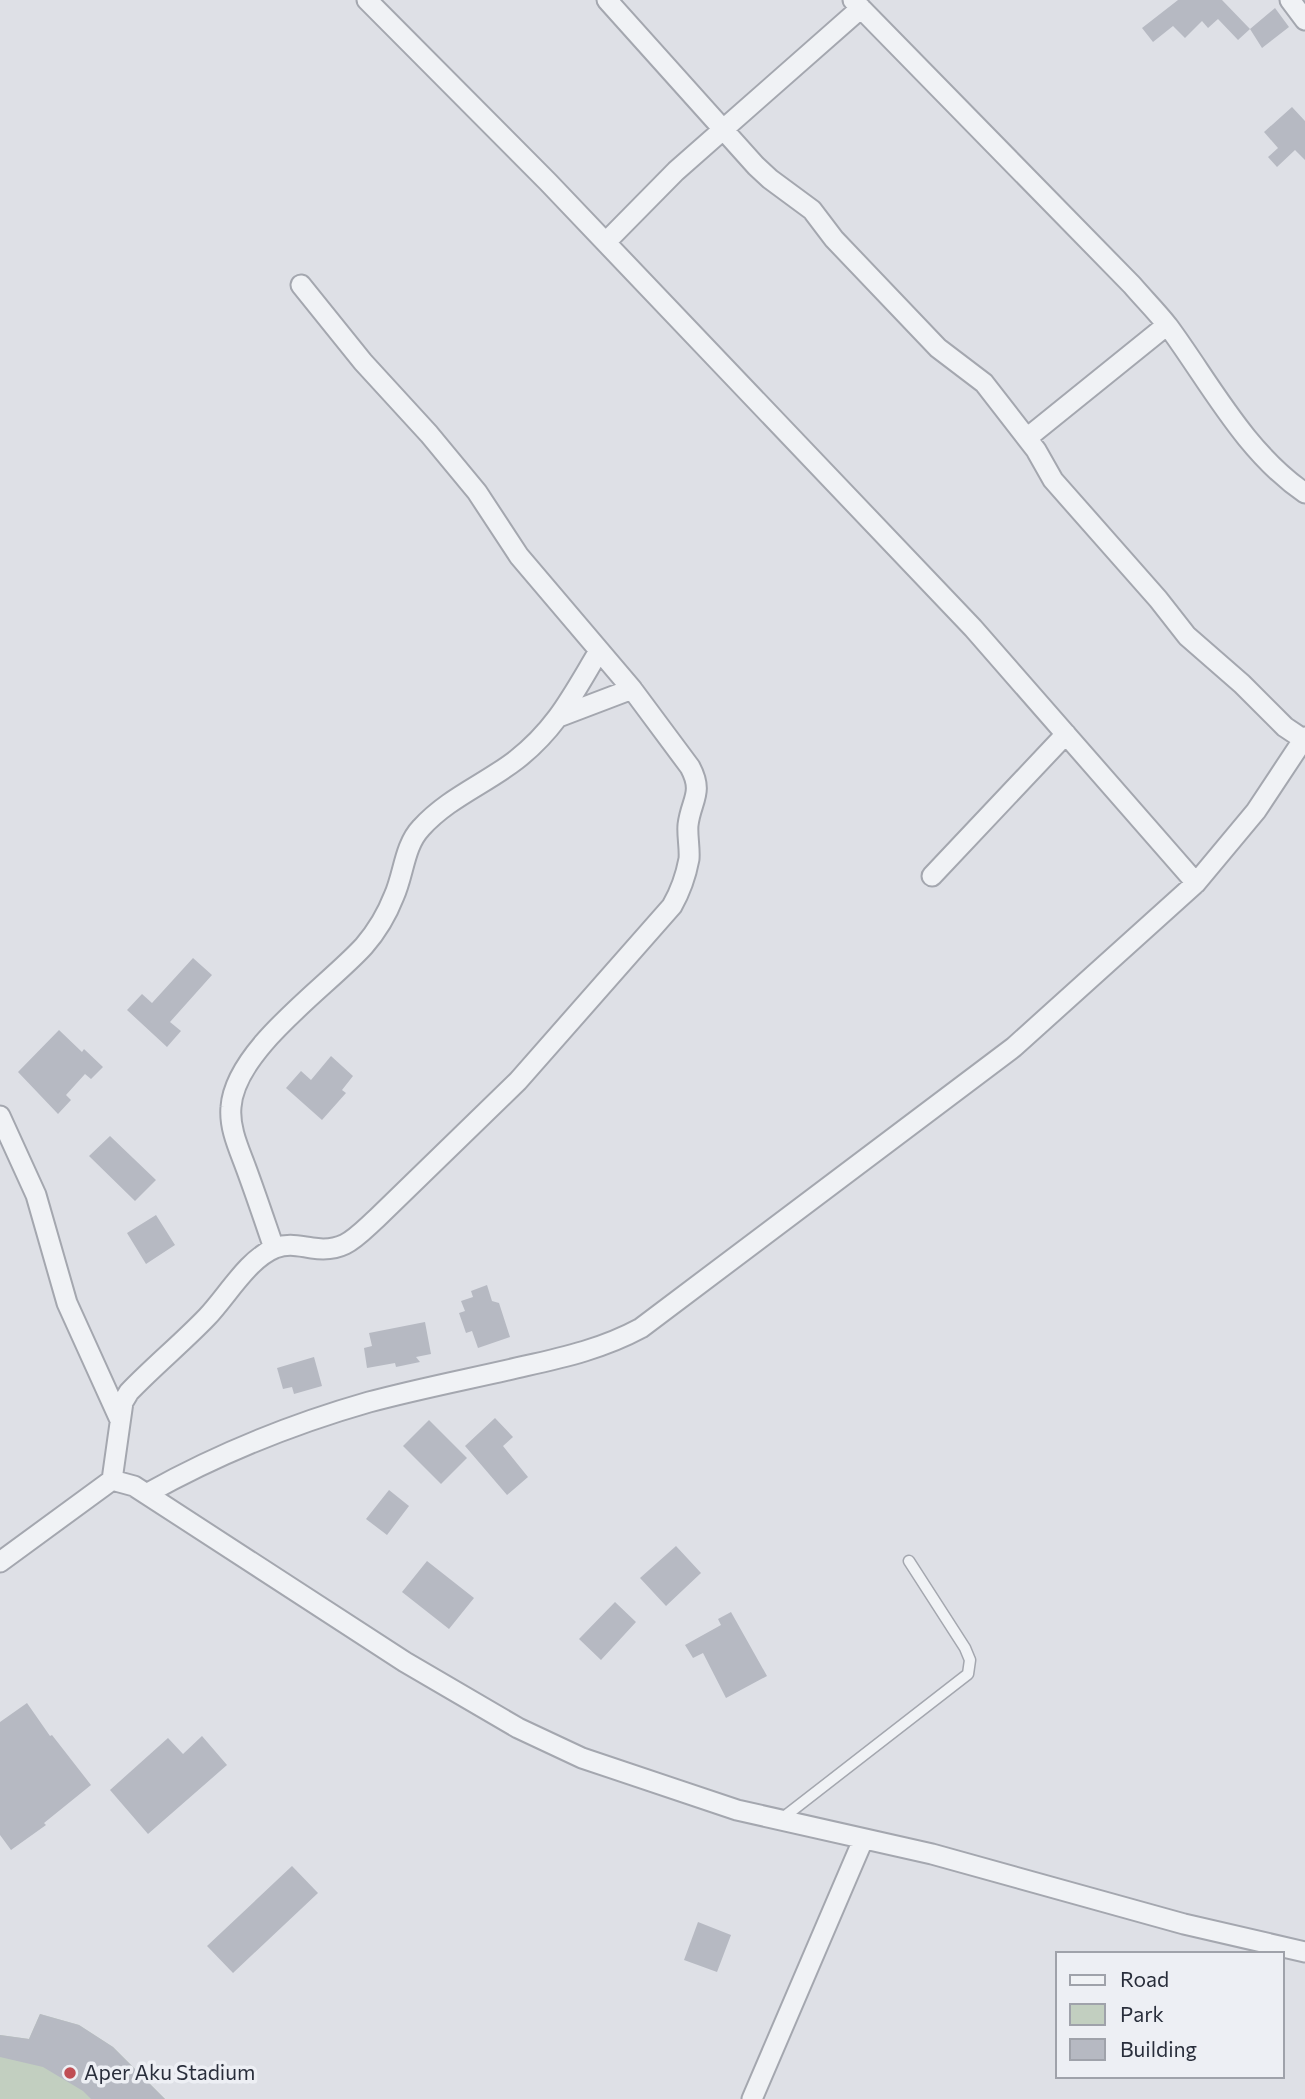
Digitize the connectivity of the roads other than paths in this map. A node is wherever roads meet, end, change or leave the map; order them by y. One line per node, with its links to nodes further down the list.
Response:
1 (367, 0): 7 (street)
2 (607, 0): 6 (street)
3 (1290, 0): 5 (street)
4 (857, 4): 6 (street); 9 (street)
5 (1305, 20)
6 (723, 129): 7 (street); 10 (street)
7 (606, 242): 15 (street)
8 (301, 285): 12 (street)
9 (1167, 325): 10 (street); 11 (street)
10 (1027, 438): 16 (street)
11 (1305, 493)
12 (599, 651): 13 (street); 14 (street)
13 (632, 689): 14 (street); 20 (street)
14 (561, 716): 20 (street)
15 (1066, 734): 17 (street); 18 (street)
16 (1304, 738): 18 (street)
17 (932, 876)
18 (1196, 883): 23 (street)
19 (0, 1115): 21 (street)
20 (274, 1248): 21 (street)
21 (120, 1420): 22 (street)
22 (112, 1480): 23 (street); 25 (street)
23 (148, 1493): 26 (street)
24 (909, 1561): 26 (lane)
25 (0, 1562)
26 (779, 1820): 27 (street)
27 (863, 1840): 28 (street); 29 (street)
28 (1305, 1952)
29 (752, 2099)

